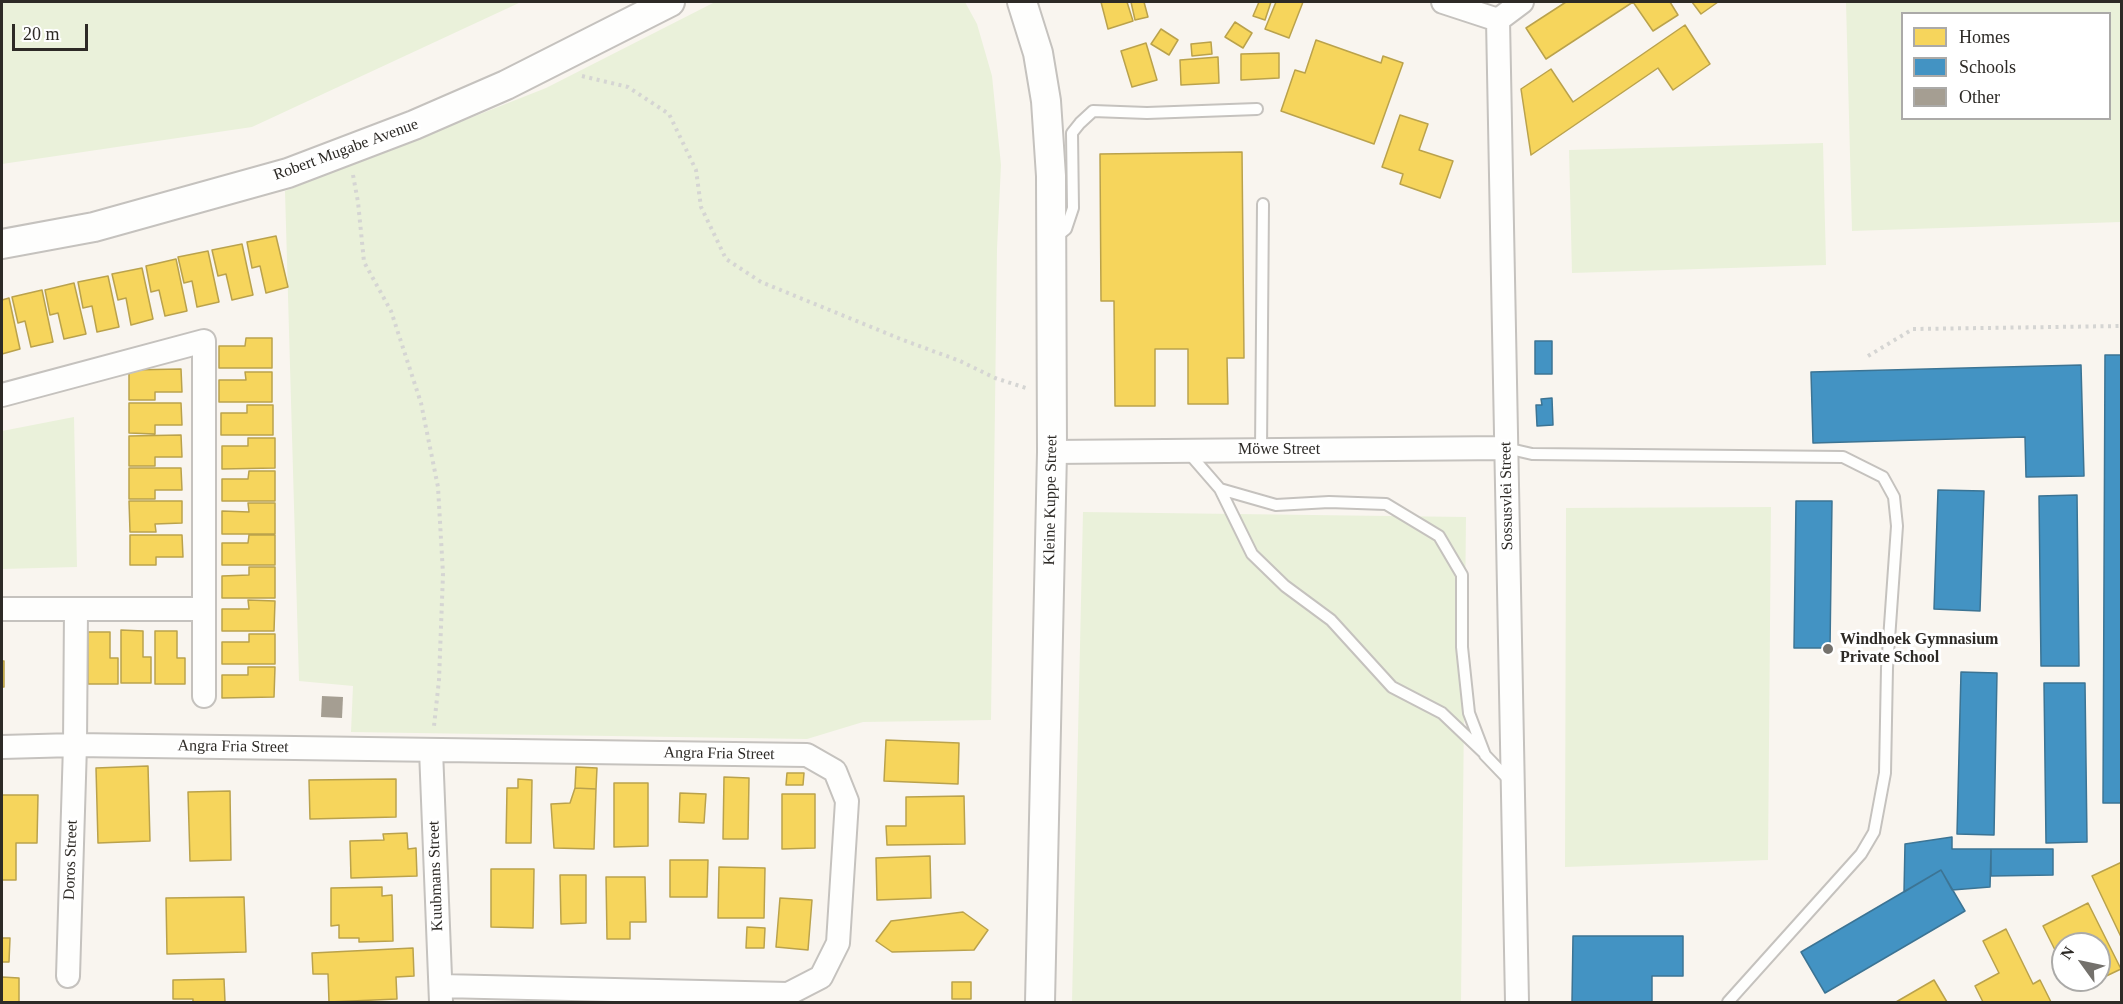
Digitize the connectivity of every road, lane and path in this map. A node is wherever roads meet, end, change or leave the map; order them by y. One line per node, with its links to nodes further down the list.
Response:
1 (641, 2): 11 (street, Robert Mugabe Avenue)
2 (670, 2): 7 (street, Robert Mugabe Avenue)
3 (1022, 2): 12 (street, Kleine Kuppe Street)
4 (1443, 2): 6 (street)
5 (1522, 2): 6 (street)
6 (1498, 20): 18 (street, Sossusvlei Street)
7 (542, 67): 9 (street, Robert Mugabe Avenue); 17 (path)
8 (1257, 109): 12 (lane)
9 (349, 150): 13 (street, Robert Mugabe Avenue); 29 (path)
10 (1263, 204): 19 (lane)
11 (2, 230)
12 (1052, 241): 17 (street, Kleine Kuppe Street)
13 (2, 244)
14 (2121, 326): 15 (path)
15 (1868, 356)
16 (2, 395): 25 (street)
17 (1052, 397): 21 (street, Kleine Kuppe Street)
18 (1506, 448): 19 (street, Möwe Street); 31 (street, Sossusvlei Street); 36 (lane)
19 (1261, 450): 20 (street, Möwe Street)
20 (1187, 451): 21 (street, Möwe Street); 22 (lane)
21 (1052, 452): 34 (street, Kleine Kuppe Street)
22 (1220, 489): 30 (lane); 30 (lane)
23 (2, 609): 24 (street)
24 (76, 609): 25 (street); 27 (street, Doros Street)
25 (204, 609): 26 (street)
26 (204, 696)
27 (75, 745): 28 (street, Angra Fria Street); 29 (street, Angra Fria Street); 32 (street, Doros Street)
28 (2, 747)
29 (432, 750): 33 (street, Kuubmans Street); 33 (street, Angra Fria Street)
30 (1485, 755): 31 (lane)
31 (1512, 783): 35 (street, Sossusvlei Street)
32 (68, 976)
33 (441, 994)
34 (1040, 1002)
35 (1517, 1002)
36 (1728, 1002)

